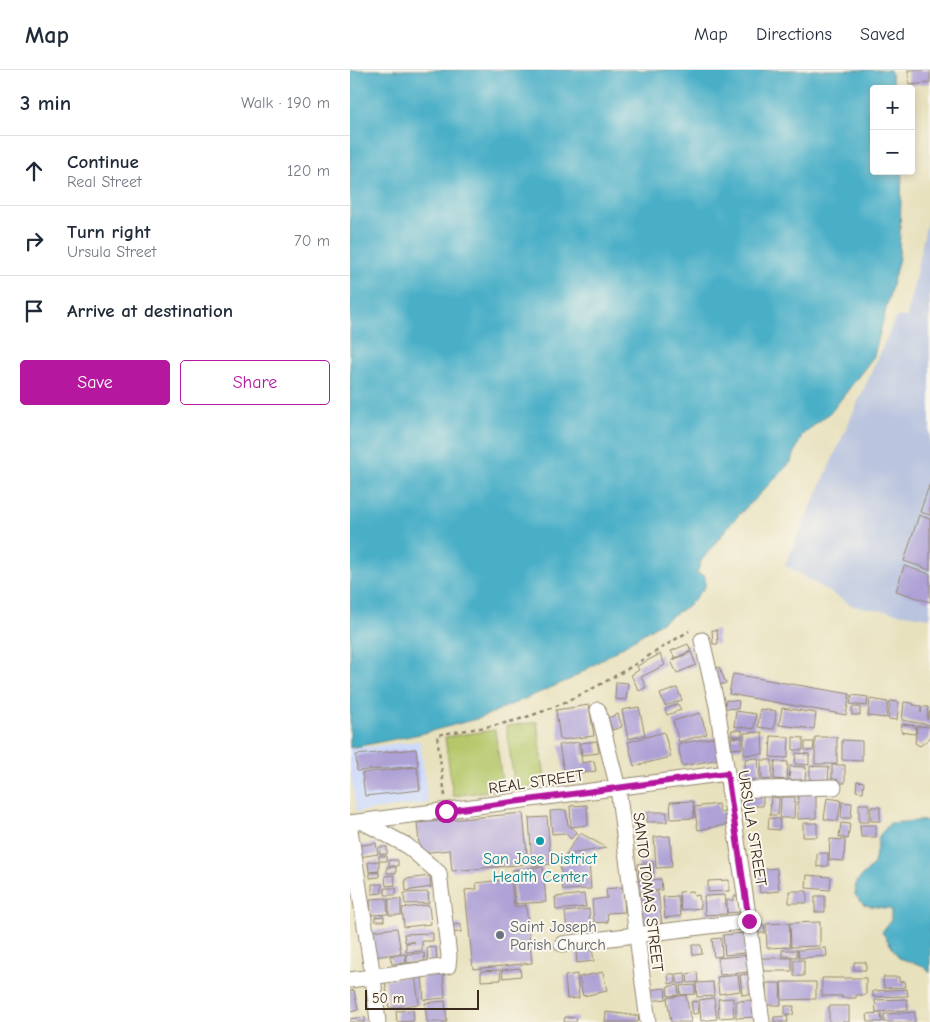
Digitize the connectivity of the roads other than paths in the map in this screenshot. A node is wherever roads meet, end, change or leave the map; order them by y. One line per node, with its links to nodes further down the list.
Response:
1 (702, 640): 3 (street, URSULA STREET)
2 (598, 710): 5 (street, SANTO TOMAS STREET)
3 (727, 773): 5 (street, REAL STREET); 6 (street, URSULA STREET)
4 (834, 787): 6 (street)
5 (618, 788): 7 (street, REAL STREET); 9 (street, SANTO TOMAS STREET)
6 (729, 790): 8 (street, URSULA STREET)
7 (354, 825): 11 (street); 11 (street)
8 (749, 921): 9 (street); 15 (street, URSULA STREET)
9 (638, 934): 10 (street); 14 (street, SANTO TOMAS STREET)
10 (562, 944)
11 (373, 977): 12 (street); 13 (street)
12 (350, 980)
13 (378, 1022)
14 (648, 1022)
15 (762, 1022)

